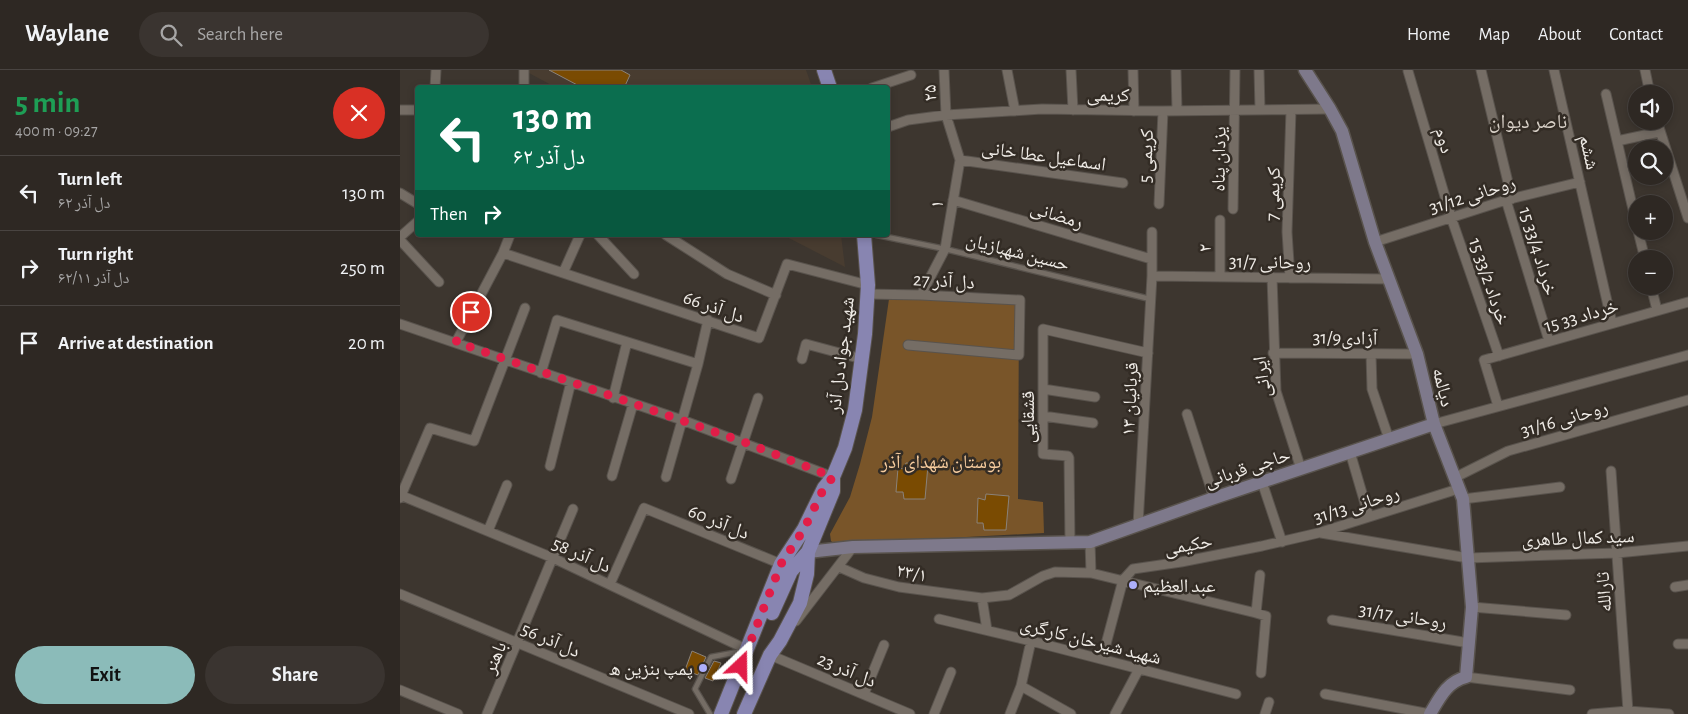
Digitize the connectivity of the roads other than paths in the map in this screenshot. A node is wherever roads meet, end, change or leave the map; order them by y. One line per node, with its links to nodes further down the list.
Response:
1 (436, 70): 17 (street)
2 (524, 70): 18 (street)
3 (824, 70): 19 (main road)
4 (944, 70): 34 (street, ۲۵)
5 (1008, 70): 30 (street)
6 (1071, 70): 26 (street)
7 (1133, 70): 31 (street)
8 (1234, 70): 27 (street, یزدان پناه)
9 (1259, 70): 28 (street)
10 (1305, 70): 23 (main road, دیالمه)
11 (1481, 70): 43 (street, 15 خرداد 33/4)
12 (1554, 70): 39 (street, ششم)
13 (1645, 70): 21 (street)
14 (1176, 71): 33 (street)
15 (1408, 71): 48 (street, دوم)
16 (911, 76): 20 (street)
17 (435, 85)
18 (526, 85)
19 (829, 85)
20 (882, 85)
21 (1648, 85)
22 (1606, 94): 37 (street)
23 (1330, 109): 29 (street, کریمی); 60 (main road, دیالمه)
24 (400, 110): 25 (street)
25 (415, 110)
26 (1073, 110): 30 (street, کریمی); 31 (street, کریمی)
27 (1235, 110): 28 (street, کریمی); 33 (street, کریمی); 47 (street, یزدان پناه)
28 (1260, 110): 29 (street, کریمی)
29 (1291, 110): 69 (street, کریمی 7)
30 (1015, 111): 34 (street, کریمی)
31 (1134, 111): 32 (street, کریمی)
32 (1163, 111): 33 (street, کریمی); 46 (street, کریمی 5)
33 (1176, 111)
34 (946, 115): 35 (street, کریمی); 38 (street, ۱)
35 (890, 126)
36 (1659, 132): 37 (street); 49 (street)
37 (1617, 142): 42 (street)
38 (960, 160): 40 (street, اسماعیل عطا خانی); 44 (street, ۱)
39 (1580, 182): 43 (street, روحانی 31/12); 81 (street, ششم)
40 (1123, 183)
41 (400, 193): 45 (street)
42 (1630, 195)
43 (1509, 199): 48 (street, روحانی 31/12); 83 (street, 15 خرداد 33/4)
44 (953, 200): 61 (street, ۱); 63 (street, رمضانی)
45 (415, 202)
46 (1159, 204)
47 (1233, 209)
48 (1451, 217): 60 (street, روحانی 31/12); 92 (street, 15 خرداد 33/2)
49 (1688, 218)
50 (1220, 220): 67 (street, ۲)
51 (415, 224): 59 (street)
52 (1152, 232): 63 (street, ۱۳ قربانیان)
53 (509, 237): 62 (street)
54 (579, 237): 64 (street)
55 (600, 237): 65 (street)
56 (669, 237): 73 (street)
57 (864, 237): 72 (main road, شهید جواد دل آذر)
58 (887, 237): 61 (lane, حسین شهبازیان)
59 (400, 238): 71 (street)
60 (1375, 242): 70 (main road, دیالمه)
61 (945, 249): 74 (street, ۱); 76 (lane, حسین شهبازیان)
62 (503, 253): 64 (street, دل آذر 66); 84 (street)
63 (1151, 259): 66 (street, ۱۳ قربانیان)
64 (563, 273): 80 (street, دل آذر 66)
65 (634, 274)
66 (1152, 276): 67 (street, روحانی 31/7); 76 (street, ۱۳ قربانیان)
67 (1220, 276): 68 (street, روحانی 31/7)
68 (1272, 278): 69 (street, روحانی 31/7); 88 (street, ایرانی)
69 (1290, 278): 70 (street, روحانی 31/7)
70 (1388, 279): 90 (main road, دیالمه)
71 (439, 282)
72 (867, 290): 73 (street, دل آذر 66); 74 (street, دل آذر 27); 94 (main road, شهید جواد دل آذر)
73 (776, 295): 80 (street, دل آذر 66)
74 (921, 295): 86 (street, دل آذر 27)
75 (1653, 295): 79 (street)
76 (1150, 299): 87 (street, ۱۳ قربانیان)
77 (1688, 302): 79 (street, 15 خرداد 33)
78 (525, 308): 95 (street)
79 (1657, 310): 81 (street, 15 خرداد 33)
80 (708, 320): 96 (street)
81 (1612, 322): 83 (street, 15 خرداد 33)
82 (400, 324): 84 (street)
83 (1549, 341): 92 (street, 15 خرداد 33)
84 (456, 342): 95 (street)
85 (627, 342): 96 (street); 97 (street); 101 (street)
86 (908, 345)
87 (1148, 353): 99 (street, قشقایی); 129 (street, ۱۳ قربانیان)
88 (1273, 353): 89 (street, آزادی31/9); 115 (street, ایرانی)
89 (1371, 354): 90 (street, آزادی31/9); 111 (street)
90 (1417, 354): 110 (main road, دیالمه)
91 (1688, 354): 105 (street, حاجی قربانی)
92 (1498, 356): 105 (street, 15 خرداد 33)
93 (802, 359): 94 (street)
94 (862, 359): 119 (main road, شهید جواد دل آذر)
95 (505, 360): 97 (street); 125 (street)
96 (698, 364): 108 (street)
97 (541, 373): 98 (street)
98 (571, 382): 101 (street); 114 (street)
99 (1043, 389): 100 (street); 107 (street, قشقایی)
100 (1095, 396)
101 (613, 398): 104 (street)
102 (758, 398): 112 (street)
103 (1688, 400): 124 (street, روحانی 31/16)
104 (633, 404): 108 (street); 117 (street)
105 (1498, 406): 110 (street, حاجی قربانی)
106 (1187, 414): 126 (street)
107 (1043, 416): 109 (street); 134 (street, قشقایی)
108 (682, 420): 112 (street); 118 (street)
109 (1093, 423)
110 (1434, 424): 111 (main road, حاجی قربانی); 124 (main road, دیالمه)
111 (1389, 439): 113 (main road, حاجی قربانی)
112 (744, 442): 119 (street); 120 (street)
113 (1350, 452): 115 (main road, حاجی قربانی); 128 (street)
114 (550, 466)
115 (1301, 469): 121 (main road, حاجی قربانی)
116 (1611, 471): 139 (street, ثارالله)
117 (612, 476)
118 (666, 477)
119 (833, 477): 138 (main road); 142 (main road)
120 (731, 479)
121 (1262, 482): 126 (main road, حاجی قربانی); 133 (street)
122 (507, 486): 130 (street)
123 (1560, 487): 124 (street)
124 (1458, 489): 128 (street, روحانی 31/13); 141 (main road, دیالمه)
125 (400, 496): 130 (street, دل آذر 58)
126 (1214, 498): 129 (main road, حاجی قربانی)
127 (573, 510): 140 (street, باهنر)
128 (1369, 517): 131 (street, روحانی 31/13)
129 (1138, 525): 132 (main road, حاجی قربانی)
130 (488, 531): 140 (street, دل آذر 58)
131 (1318, 533): 133 (street, روحانی 31/13); 141 (street, سید کمال طاهری)
132 (1090, 542): 134 (main road, حاجی قربانی); 144 (street)
133 (1282, 542): 135 (street, روحانی 31/13)
134 (1070, 543): 137 (main road, حاجی قربانی)
135 (1262, 546): 146 (street, حکیمی)
136 (1688, 546): 139 (street, سید کمال طاهری)
137 (854, 548): 138 (main road, حاجی قربانی); 143 (street)
138 (808, 552): 151 (main road); 153 (main road)
139 (1617, 553): 141 (street, سید کمال طاهری); 181 (street, ثارالله)
140 (553, 558): 147 (street, دل آذر 58); 162 (street, باهنر)
141 (1468, 558): 154 (main road, دیالمه)
142 (781, 564): 147 (street, دل آذر 60); 167 (main road)
143 (839, 567): 152 (street, ۲۳/۱); 160 (street)
144 (1091, 573): 146 (street); 152 (street)
145 (1260, 575): 155 (street)
146 (1123, 580): 155 (street); 169 (street)
147 (610, 584): 167 (street, دل آذر 58)
148 (1688, 585): 149 (street)
149 (1676, 587)
150 (400, 594): 162 (street, دل آذر 56)
151 (780, 595): 153 (main road); 167 (main road)
152 (982, 598): 159 (street)
153 (800, 603): 160 (main road)
154 (1472, 607): 156 (street); 163 (main road, دیالمه)
155 (1256, 613): 172 (street)
156 (1566, 615)
157 (938, 619): 159 (street, شهید شیرخان کارگری)
158 (1332, 620): 163 (street, روحانی 31/17)
159 (987, 630): 161 (street, شهید شیرخان کارگری)
160 (780, 641): 168 (main road)
161 (1031, 641): 169 (street, شهید شیرخان کارگری); 174 (street)
162 (518, 642): 183 (street, باهنر); 184 (street, دل آذر 56)
163 (1469, 643): 173 (main road, دیالمه)
164 (1678, 644): 165 (street)
165 (1688, 644)
166 (884, 645): 177 (street)
167 (748, 650): 185 (lane); 186 (main road)
168 (770, 655): 177 (street, دل آذر 23); 187 (main road)
169 (1102, 659): 170 (street, شهید شیرخان کارگری)
170 (1139, 669): 178 (street, شهید شیرخان کارگری); 192 (street)
171 (951, 672): 189 (street)
172 (1261, 674)
173 (1466, 677): 176 (street); 194 (main road)
174 (1021, 686): 190 (street); 191 (street)
175 (400, 690): 182 (street)
176 (1570, 690)
177 (864, 694): 188 (street, دل آذر 23)
178 (1236, 694)
179 (1325, 694): 194 (street)
180 (1269, 702): 193 (street)
181 (1628, 711): 195 (street); 196 (street)
182 (458, 714)
183 (487, 714)
184 (689, 714)
185 (710, 714)
186 (721, 714)
187 (744, 714)
188 (910, 714)
189 (934, 714)
190 (1010, 714)
191 (1071, 714)
192 (1115, 714)
193 (1265, 714)
194 (1430, 714)
195 (1592, 714)
196 (1669, 714)

